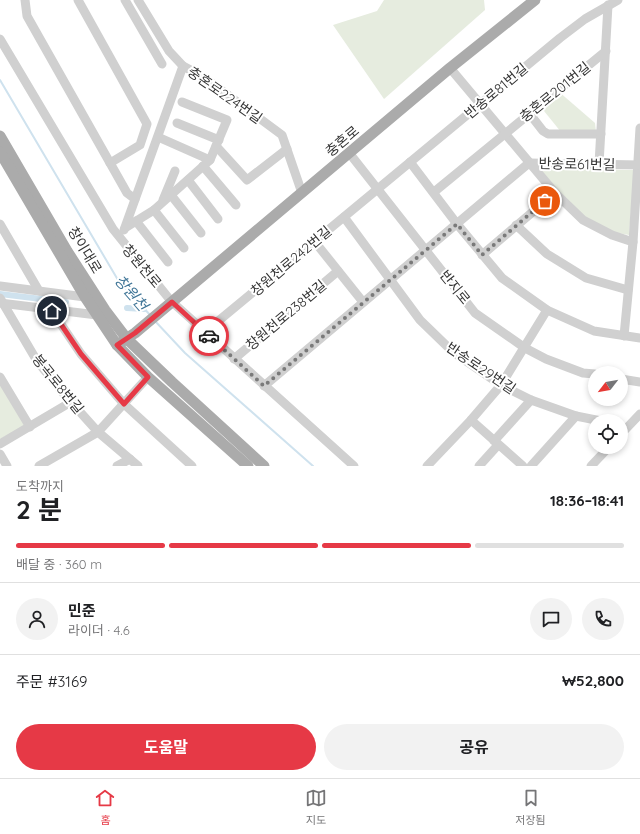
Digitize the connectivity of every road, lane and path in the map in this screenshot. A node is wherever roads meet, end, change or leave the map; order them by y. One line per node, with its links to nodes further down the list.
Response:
1 (25, 0): 27 (street)
2 (126, 0): 10 (street)
3 (138, 0): 11 (street, 충혼로224번길)
4 (535, 0): 12 (main road, 충혼로)
5 (618, 0): 7 (street, 반송로81번길)
6 (81, 1): 27 (street)
7 (608, 5): 9 (street); 14 (street, 반송로81번길)
8 (0, 39): 51 (street, 창원천로)
9 (606, 50): 15 (street, 충혼로201번길); 19 (street)
10 (162, 64)
11 (183, 66): 21 (street); 23 (street, 충혼로224번길)
12 (450, 68): 14 (street); 25 (main road, 충혼로)
13 (182, 102): 22 (street)
14 (480, 104): 18 (street); 26 (street, 반송로81번길)
15 (529, 113): 18 (street, 충혼로201번길); 19 (street)
16 (177, 123): 22 (street)
17 (640, 128): 31 (street)
18 (504, 133): 29 (street); 35 (street, 충혼로201번길)
19 (601, 134): 30 (street)
20 (0, 136): 71 (main road, 창이대로)
21 (158, 137): 28 (street); 39 (street)
22 (217, 143): 23 (street); 28 (street)
23 (287, 149): 36 (street, 충혼로224번길)
24 (0, 152): 63 (main road, 창이대로)
25 (350, 154): 34 (street, 반지로); 36 (main road, 충혼로)
26 (410, 162): 34 (street, 반송로81번길); 35 (street)
27 (110, 163): 39 (street)
28 (207, 163): 33 (street); 41 (street)
29 (529, 163): 30 (street, 반송로61번길); 37 (street); 47 (street, 반송로61번길)
30 (599, 164): 31 (street, 반송로61번길)
31 (639, 164): 53 (street)
32 (175, 171): 40 (street)
33 (188, 180): 38 (street); 44 (street)
34 (378, 189): 43 (street, 창원천로242번길); 55 (street, 반지로)
35 (434, 192): 47 (street)
36 (302, 193): 66 (main road, 충혼로)
37 (555, 194): 48 (street); 53 (street)
38 (171, 195): 40 (street); 50 (street)
39 (135, 199): 49 (street)
40 (161, 203): 42 (street)
41 (236, 205)
42 (154, 210): 45 (street); 54 (street)
43 (344, 217): 52 (street, 창원천로242번길); 59 (street, 반송로29번길)
44 (218, 219)
45 (136, 221): 49 (street); 57 (street)
46 (0, 224): 62 (street)
47 (457, 224): 55 (street, 반송로61번길); 56 (street)
48 (516, 225): 56 (street); 61 (street)
49 (125, 228): 51 (street)
50 (201, 233)
51 (121, 241): 66 (street, 창원천로)
52 (315, 242): 58 (street); 70 (street, 창원천로242번길)
53 (633, 242): 61 (street)
54 (184, 248)
55 (426, 250): 59 (street, 반송로61번길); 75 (street, 반지로)
56 (482, 255): 67 (street)
57 (168, 262)
58 (338, 271): 65 (street); 76 (street, 창원천로238번길)
59 (389, 280): 65 (street, 반송로61번길); 82 (street, 반송로29번길)
60 (0, 286): 62 (street)
61 (628, 290): 72 (street)
62 (39, 291): 63 (street)
63 (85, 297): 69 (main road, 창이대로)
64 (1, 302): 68 (street); 85 (street, 봉곡로8번길)
65 (363, 302): 83 (street, 반송로61번길)
66 (170, 304): 70 (street, 창원천로); 71 (main road, 충혼로)
67 (547, 310): 72 (street); 75 (street)
68 (52, 311): 69 (street); 86 (street)
69 (97, 315): 74 (main road, 창이대로)
70 (205, 332): 76 (street, 창원천로)
71 (131, 336): 74 (main road); 105 (main road, 창이대로)
72 (624, 336): 73 (street)
73 (640, 338)
74 (117, 345): 79 (main road, 창이대로)
75 (525, 348): 77 (street, 반지로); 82 (street)
76 (234, 359): 83 (street, 창원천로)
77 (588, 373)
78 (0, 377): 92 (street)
79 (148, 377): 86 (street); 104 (main road, 창이대로)
80 (628, 380): 81 (street)
81 (640, 382)
82 (501, 385): 84 (street, 반송로29번길); 90 (street)
83 (264, 386): 106 (street, 창원천로)
84 (531, 400): 88 (street, 반송로29번길); 94 (street)
85 (71, 402): 92 (street); 93 (street, 봉곡로8번길)
86 (124, 404): 93 (street); 103 (street)
87 (640, 414): 91 (street)
88 (576, 416): 89 (street, 반송로29번길); 110 (street)
89 (588, 418)
90 (471, 420): 94 (street); 107 (street)
91 (628, 424)
92 (30, 426): 95 (street)
93 (98, 432): 98 (street, 봉곡로8번길); 100 (street)
94 (496, 443): 108 (street); 109 (street)
95 (0, 444)
96 (0, 454): 99 (street)
97 (602, 454): 111 (street)
98 (130, 459): 101 (street); 102 (street, 봉곡로8번길)
99 (7, 466)
100 (39, 466)
101 (117, 466)
102 (138, 466)
103 (192, 466)
104 (248, 466)
105 (264, 466)
106 (354, 466)
107 (427, 466)
108 (479, 466)
109 (522, 466)
110 (531, 466)
111 (591, 466)

